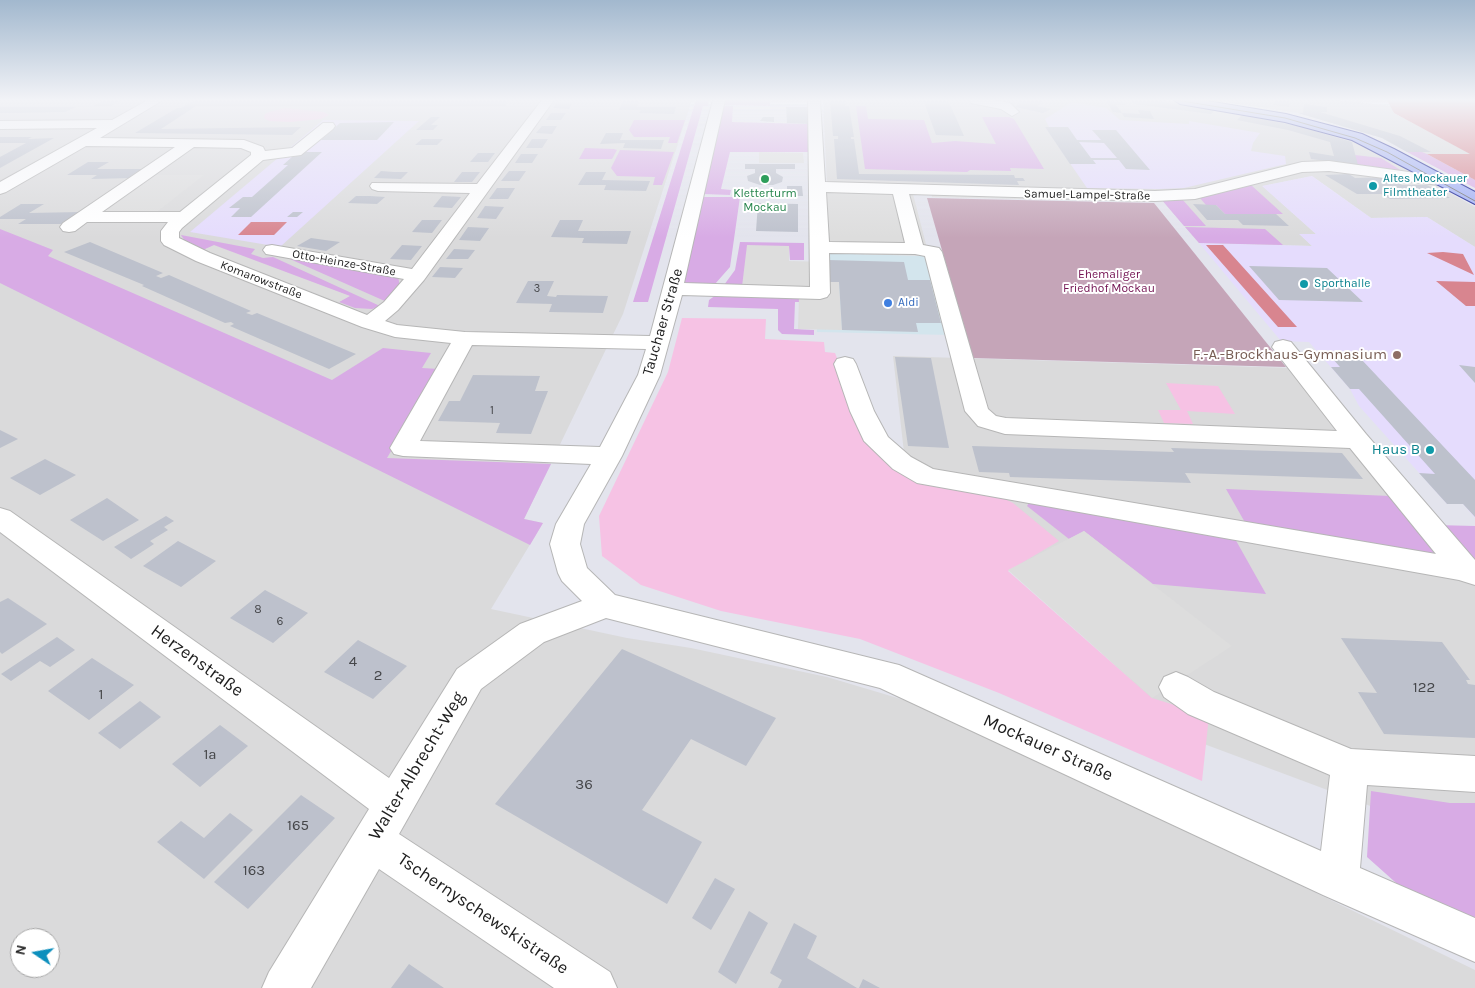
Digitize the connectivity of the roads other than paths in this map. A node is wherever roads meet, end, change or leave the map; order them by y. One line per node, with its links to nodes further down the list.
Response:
1 (75, 146): 13 (street)
2 (186, 146): 19 (street)
3 (249, 146): 9 (street)
4 (303, 146): 9 (street)
5 (513, 146): 14 (street, Otto-Heinze-Straße)
6 (708, 146): 26 (street, Tauchaer Straße)
7 (816, 146): 12 (street)
8 (1378, 146): 10 (main road)
9 (259, 156): 20 (street, Komarowstraße)
10 (1440, 180): 15 (street, Samuel-Lampel-Straße); 16 (main road)
11 (378, 186): 14 (street)
12 (818, 187): 15 (street, Samuel-Lampel-Straße); 22 (street)
13 (0, 189)
14 (481, 189): 25 (street, Otto-Heinze-Straße)
15 (900, 189): 23 (street)
16 (1458, 190): 17 (street); 18 (main road)
17 (1475, 192)
18 (1475, 199)
19 (84, 217): 20 (street); 21 (street)
20 (185, 217): 27 (street, Komarowstraße)
21 (70, 227)
22 (820, 247): 23 (street); 26 (street)
23 (915, 249): 32 (street)
24 (272, 250): 25 (street, Otto-Heinze-Straße)
25 (416, 276): 27 (street, Otto-Heinze-Straße)
26 (673, 289): 29 (street, Tauchaer Straße)
27 (369, 323): 28 (street, Komarowstraße)
28 (465, 338): 29 (street, Komarowstraße); 33 (street)
29 (659, 343): 33 (street, Tauchaer Straße)
30 (1283, 347): 32 (street)
31 (845, 364): 35 (street)
32 (1356, 440): 35 (street)
33 (609, 456): 36 (street, Tauchaer Straße)
34 (0, 518): 40 (street, Herzenstraße)
35 (1471, 573)
36 (605, 605): 40 (street, Walter-Albrecht-Weg); 42 (street, Mockauer Straße)
37 (1176, 687): 38 (street)
38 (1350, 766): 39 (street); 42 (street)
39 (1475, 774)
40 (395, 805): 41 (street, Walter-Albrecht-Weg)
41 (372, 840): 44 (street, Walter-Albrecht-Weg); 45 (street, Tschernyschewskistraße)
42 (1338, 880): 43 (street, Mockauer Straße)
43 (1475, 940)
44 (285, 988)
45 (594, 988)

